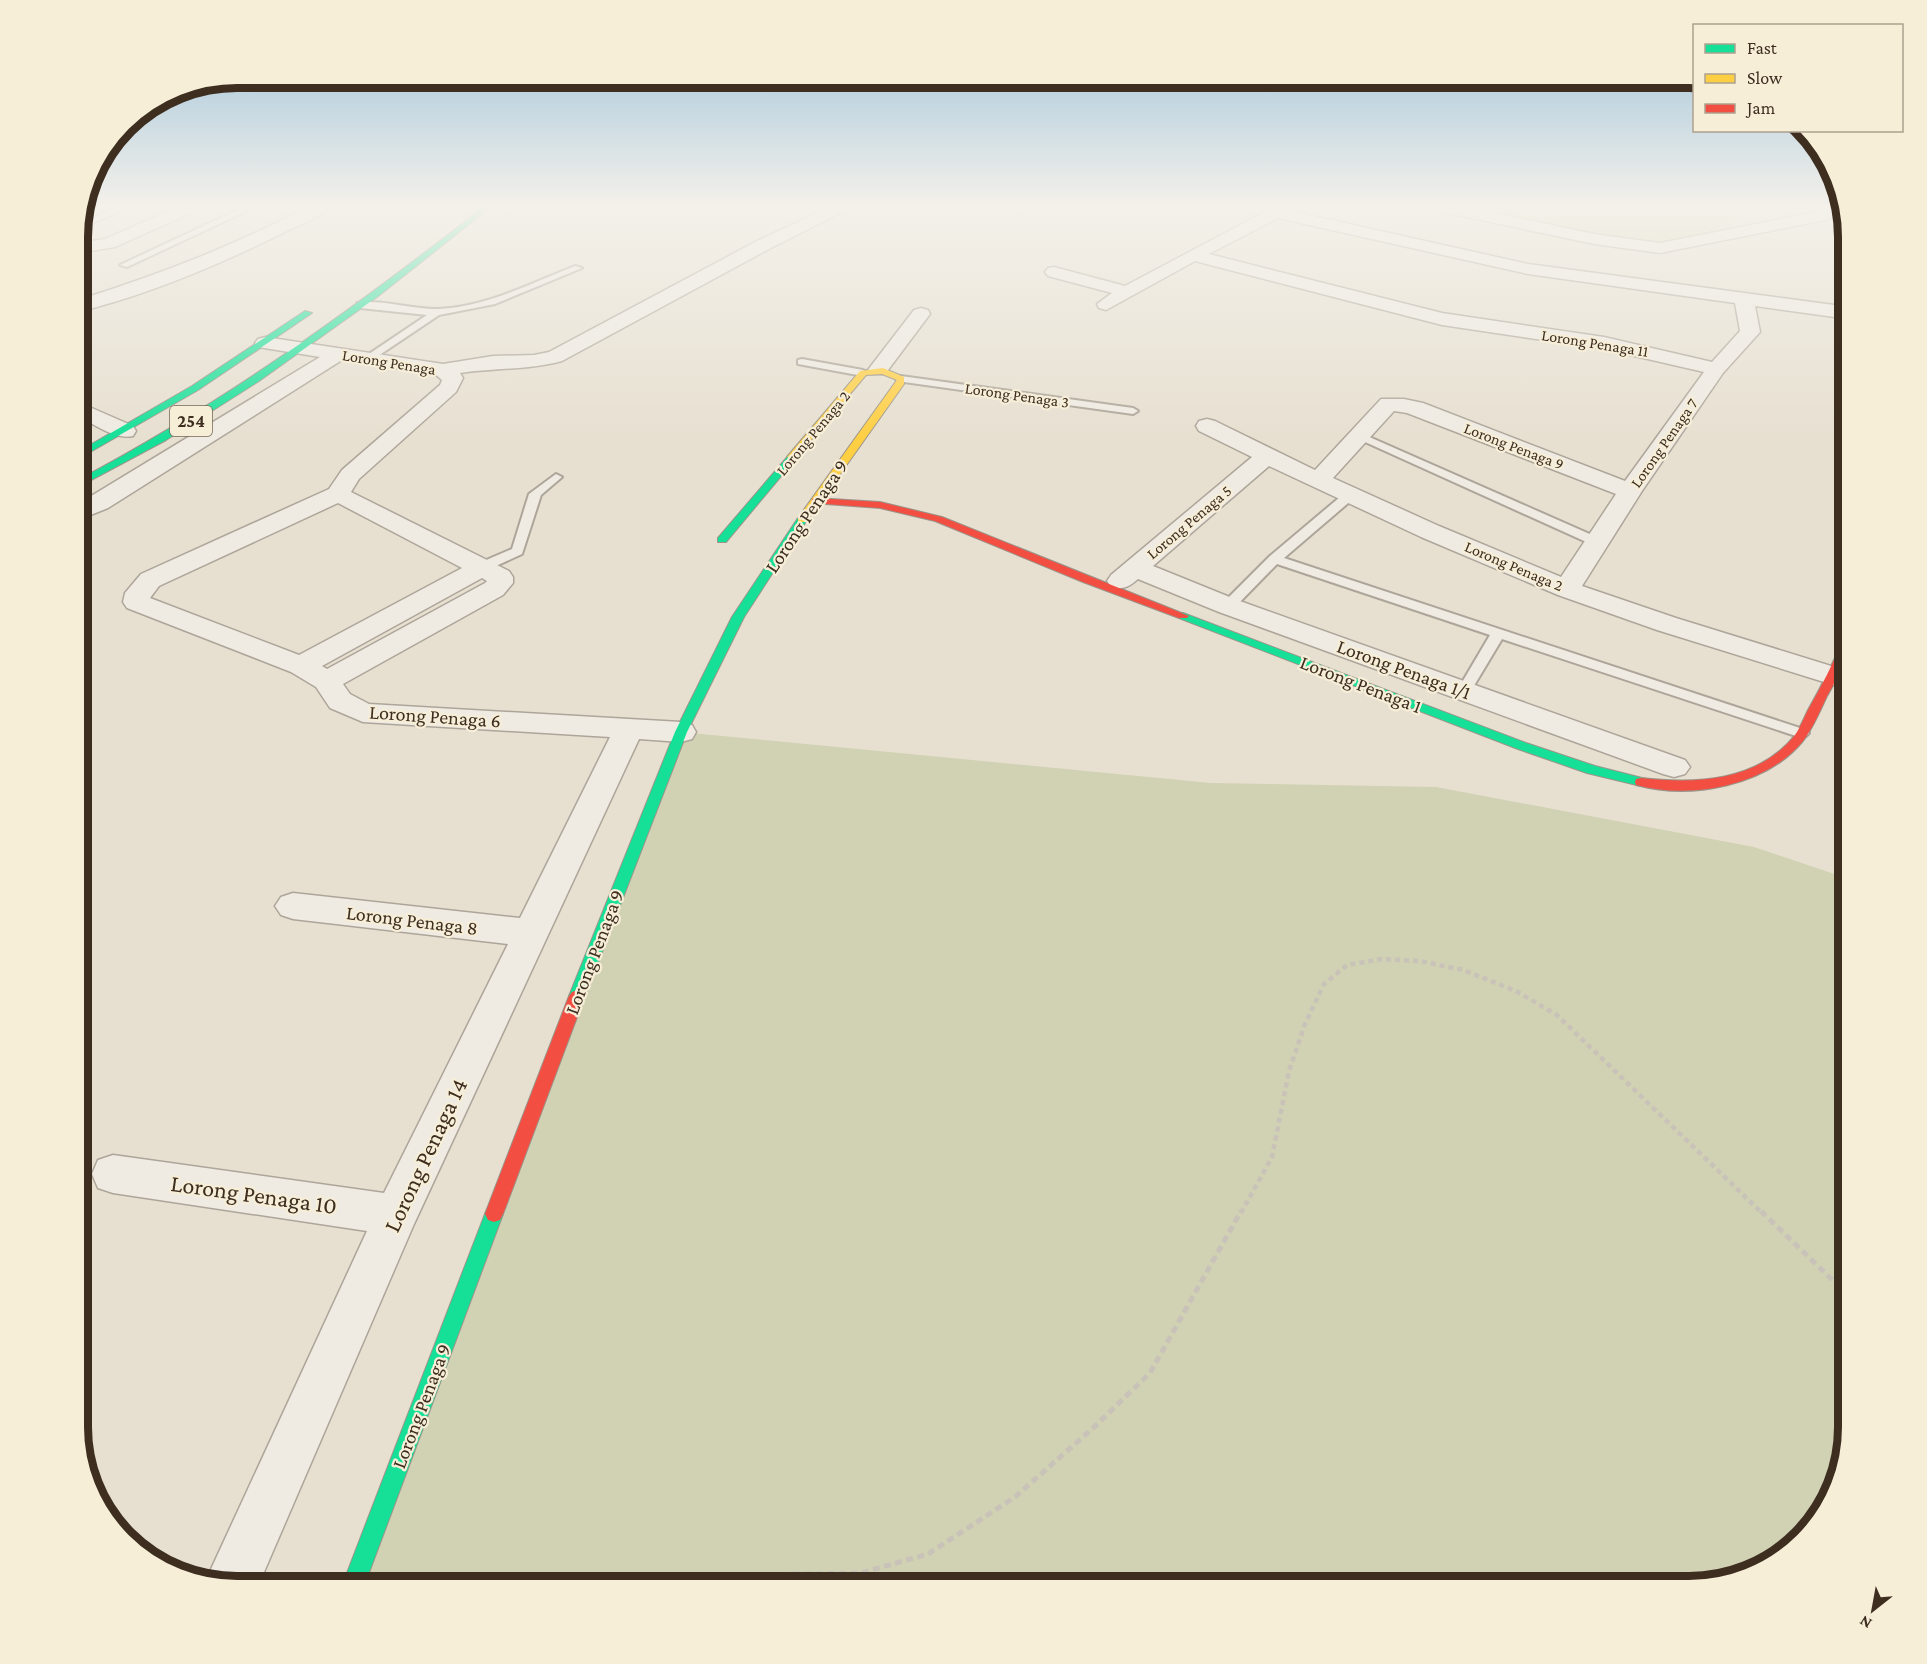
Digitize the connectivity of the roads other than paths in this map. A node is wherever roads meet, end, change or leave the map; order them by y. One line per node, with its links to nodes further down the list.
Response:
1 (145, 284): 11 (street)
2 (388, 284): 14 (street, 254)
3 (537, 284): 16 (lane)
4 (691, 284): 24 (street)
5 (1097, 284): 9 (street)
6 (1143, 284): 9 (street)
7 (1304, 284): 23 (street, Lorong Penaga 11)
8 (1637, 284): 10 (street)
9 (1128, 292): 13 (street)
10 (1743, 298): 15 (street); 23 (street, Lorong Penaga 7)
11 (89, 302)
12 (324, 303): 18 (street, 254)
13 (1106, 304)
14 (360, 305): 16 (lane); 19 (street, 254)
15 (1838, 311)
16 (437, 312): 21 (lane)
17 (921, 314): 25 (street)
18 (265, 343): 19 (street, Lorong Penaga); 30 (street, 254)
19 (298, 347): 20 (street, Lorong Penaga); 35 (street, 254)
20 (338, 354): 21 (street, Lorong Penaga); 41 (street)
21 (368, 358): 24 (street, Lorong Penaga)
22 (802, 362): 25 (lane, Lorong Penaga 2)
23 (1716, 369): 37 (street, Lorong Penaga 7)
24 (442, 370): 38 (street, Lorong Penaga)
25 (871, 372): 26 (street); 42 (street, Lorong Penaga 2)
26 (901, 379): 27 (lane, Lorong Penaga 3); 40 (street, Lorong Penaga 9)
27 (1133, 411)
28 (89, 416): 30 (street)
29 (1207, 426): 33 (street, Lorong Penaga 2)
30 (125, 431): 32 (street, 254)
31 (1358, 435): 36 (street); 37 (street, Lorong Penaga 9); 43 (lane)
32 (89, 450)
33 (1267, 456): 36 (street, Lorong Penaga 2); 46 (street, Lorong Penaga 5)
34 (556, 477): 45 (lane)
35 (89, 478)
36 (1318, 480): 39 (street, Lorong Penaga 2)
37 (1630, 491): 43 (street, Lorong Penaga 7)
38 (338, 494): 45 (street); 51 (street, Lorong Penaga 6)
39 (1350, 495): 44 (lane); 48 (street, Lorong Penaga 2)
40 (814, 501): 47 (street, Lorong Penaga 1); 57 (street, Lorong Penaga 9)
41 (89, 508)
42 (722, 540)
43 (1597, 542): 48 (street, Lorong Penaga 7)
44 (1275, 559): 49 (lane); 50 (lane)
45 (482, 567): 51 (street); 54 (street)
46 (1134, 568): 47 (street, Lorong Penaga 5); 49 (street, Lorong Penaga 1/1)
47 (1112, 589): 58 (street, Lorong Penaga 1)
48 (1567, 589): 53 (street, Lorong Penaga 2)
49 (1228, 606): 55 (street, Lorong Penaga 1/1)
50 (1498, 633): 55 (lane); 58 (lane)
51 (301, 666): 54 (street, Lorong Penaga 6)
52 (1838, 666): 53 (street, Lorong Penaga 1)
53 (1834, 676): 58 (street, Lorong Penaga 1)
54 (327, 681): 56 (street, Lorong Penaga 6)
55 (1464, 691): 59 (street, Lorong Penaga 1/1)
56 (629, 729): 57 (street, Lorong Penaga 6); 61 (street, Lorong Penaga 14)
57 (681, 732): 65 (street, Lorong Penaga 9)
58 (1801, 733)
59 (1674, 767)
60 (293, 906): 61 (street, Lorong Penaga 8)
61 (531, 933): 63 (street, Lorong Penaga 14)
62 (113, 1174): 63 (street, Lorong Penaga 10)
63 (396, 1215): 64 (street, Lorong Penaga 14)
64 (235, 1576)
65 (356, 1576)

